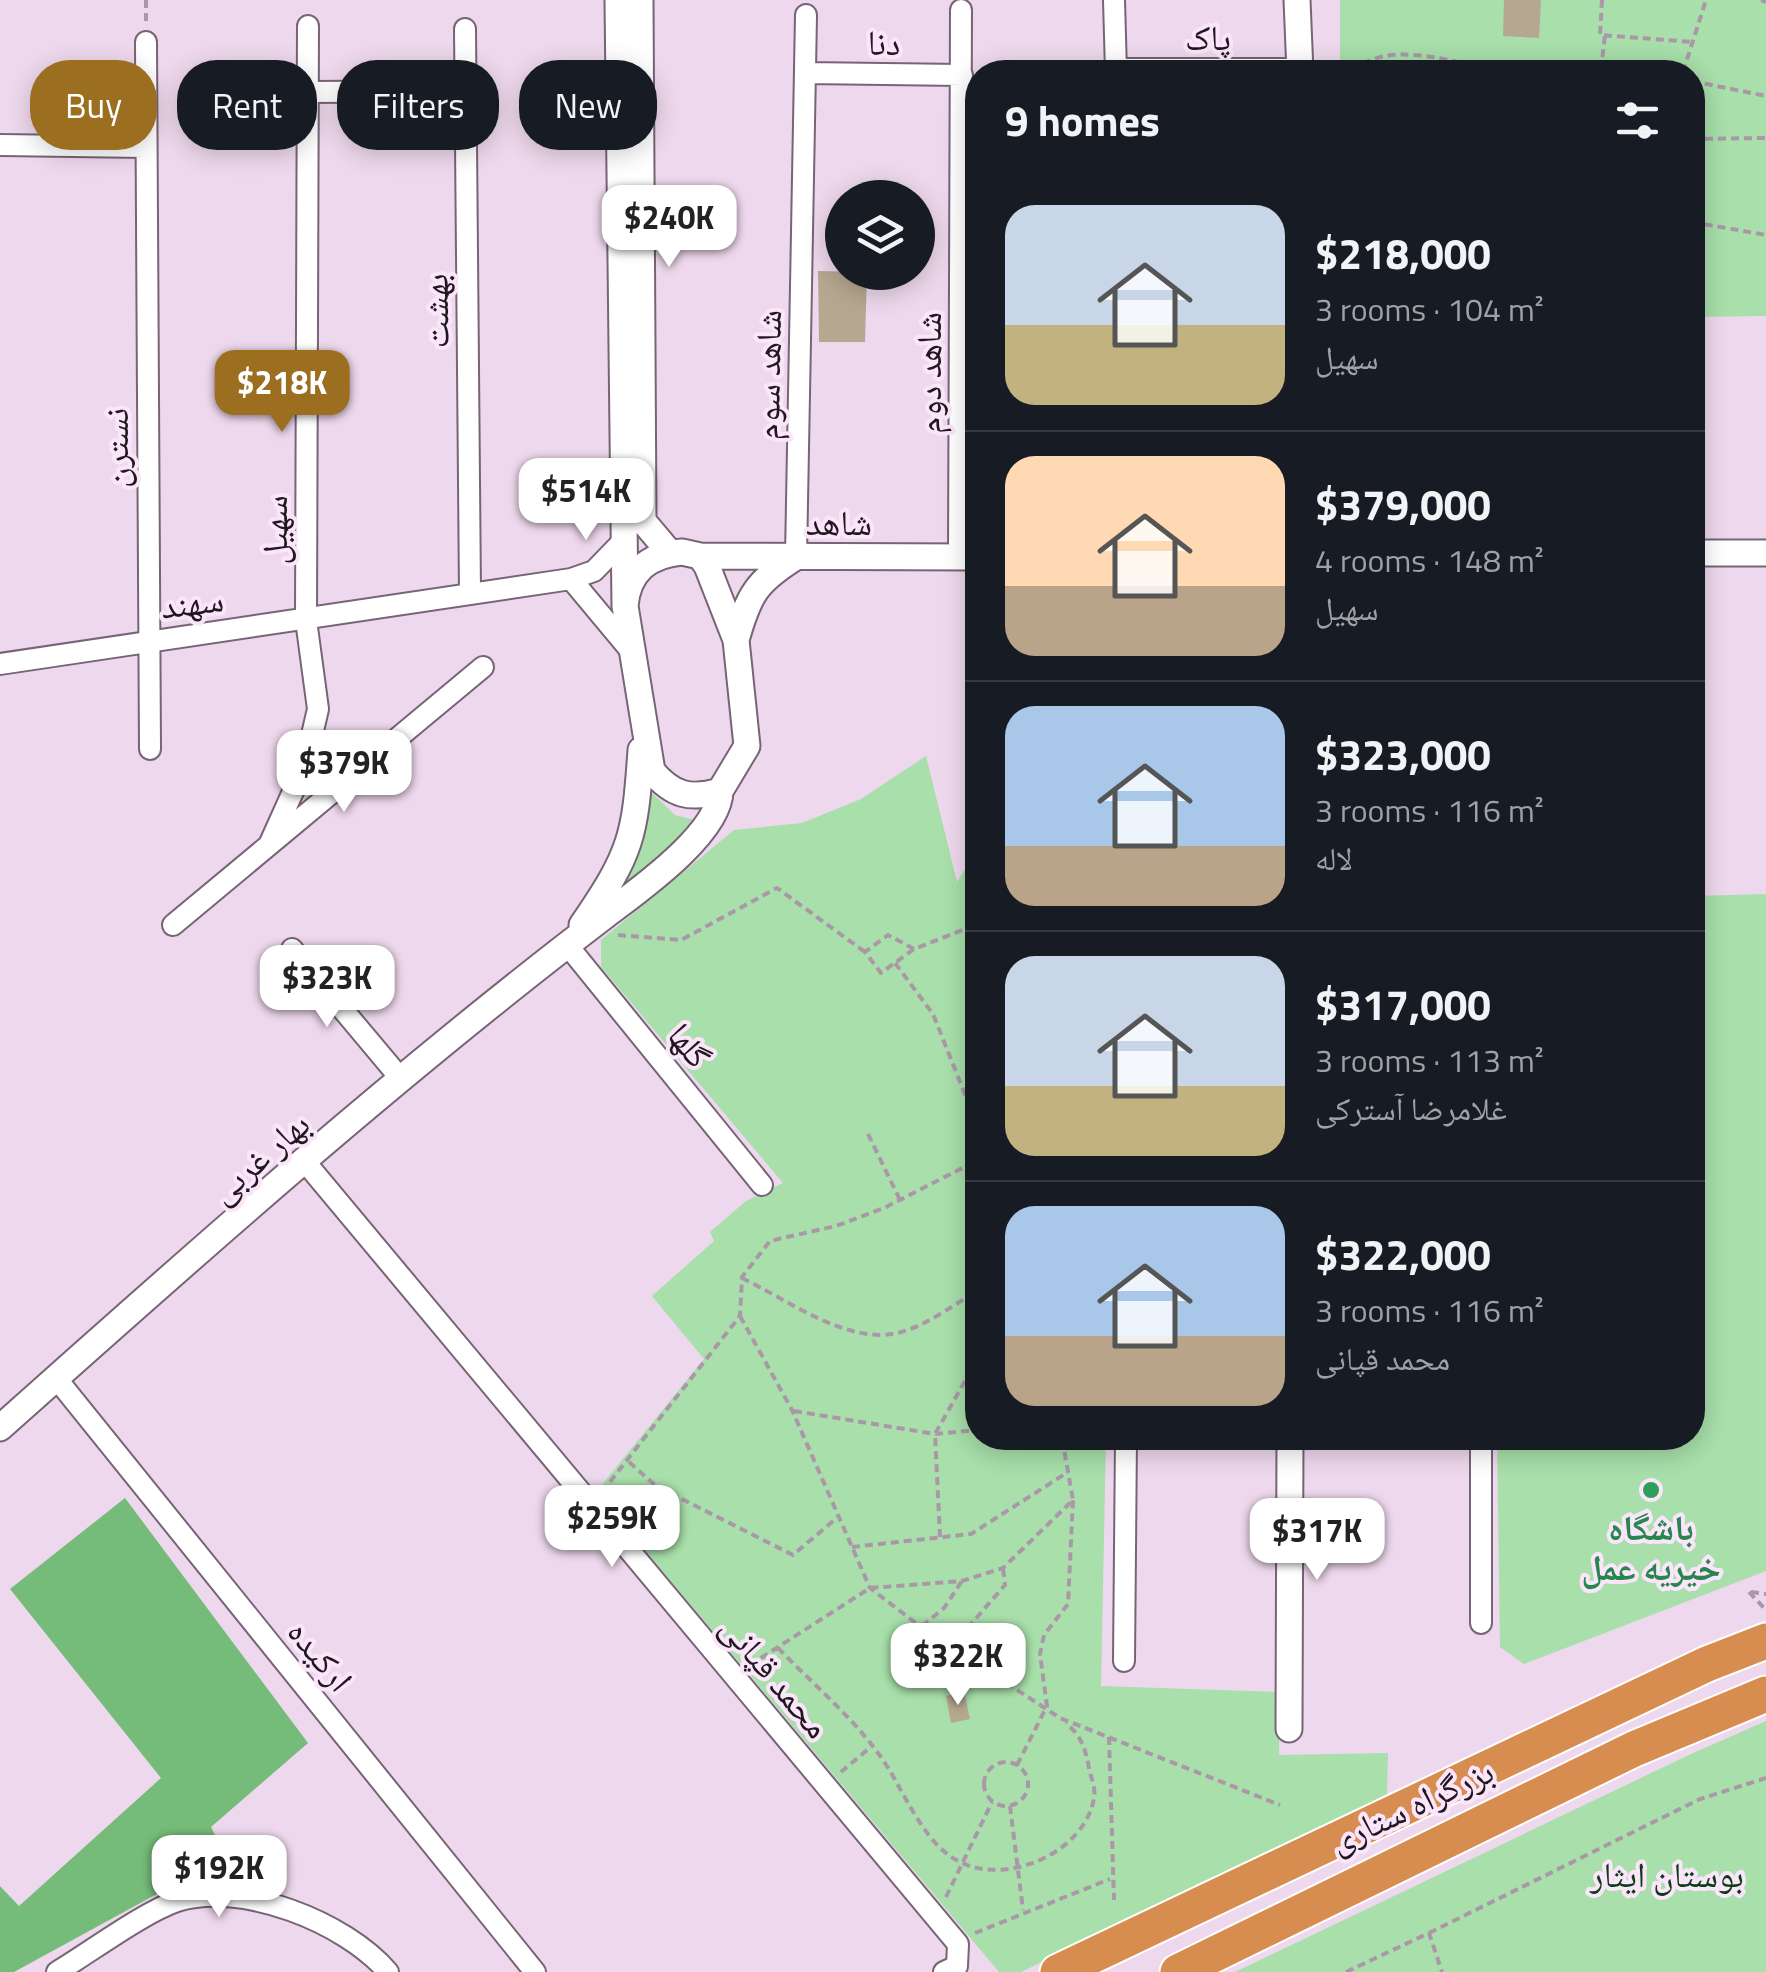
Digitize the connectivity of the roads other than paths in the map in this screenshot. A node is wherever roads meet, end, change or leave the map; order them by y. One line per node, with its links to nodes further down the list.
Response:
1 (618, 0): 23 (street)
2 (640, 0): 24 (street)
3 (1114, 0): 13 (street)
4 (1297, 0): 14 (street)
5 (962, 10): 16 (street, شاهد دوم)
6 (806, 14): 15 (street, شاهد سوم)
7 (308, 26): 11 (street, سهیل)
8 (465, 28): 12 (street, بهشت)
9 (146, 42): 10 (street, نسترن)
10 (146, 60)
11 (309, 60)
12 (465, 60)
13 (1116, 60)
14 (1300, 60)
15 (806, 73): 16 (street, دنا); 28 (street, شاهد سوم)
16 (962, 75): 22 (street, شاهد دوم)
17 (0, 145): 18 (street)
18 (30, 145)
19 (146, 150): 34 (street, نسترن)
20 (309, 150): 33 (street, سهیل)
21 (466, 150): 31 (street, بهشت)
22 (965, 316)
23 (624, 540): 30 (street); 32 (street)
24 (670, 553): 27 (street, شاهد); 32 (street)
25 (1705, 553): 26 (street)
26 (1766, 554)
27 (700, 556): 28 (street, شاهد); 35 (street)
28 (796, 557): 29 (street, شاهد); 35 (street)
29 (965, 557)
30 (571, 579): 31 (street, سهند); 36 (street)
31 (470, 593): 33 (street, سهند)
32 (625, 606): 36 (street)
33 (306, 620): 34 (street, سهند); 42 (street, سهیل)
34 (150, 640): 37 (street, سهند); 40 (street, نسترن)
35 (736, 640): 41 (street, بهار غربی)
36 (630, 651): 39 (street)
37 (0, 664)
38 (483, 667): 42 (street)
39 (643, 730): 41 (street); 44 (street)
40 (150, 749)
41 (720, 791): 44 (street, بهار غربی)
42 (269, 845): 43 (street)
43 (173, 925)
44 (568, 946): 46 (street, بهار غربی); 48 (street, گلها)
45 (292, 949): 46 (street)
46 (401, 1080): 47 (street, بهار غربی)
47 (306, 1163): 49 (street, بهار غربی); 62 (street, محمد قپانی)
48 (762, 1186)
49 (56, 1378): 50 (street, بهار غربی); 61 (street, ارکیده)
50 (0, 1428)
51 (1126, 1450): 56 (street)
52 (1290, 1450): 58 (street)
53 (1481, 1450): 54 (street)
54 (1481, 1624)
55 (1766, 1641): 63 (highway, بزرگراه ستاری)
56 (1124, 1661)
57 (1766, 1694): 64 (highway, بزرگراه ستاری)
58 (1289, 1729)
59 (57, 1972): 60 (street)
60 (388, 1972)
61 (536, 1972)
62 (944, 1972)
63 (1058, 1972)
64 (1178, 1972)

